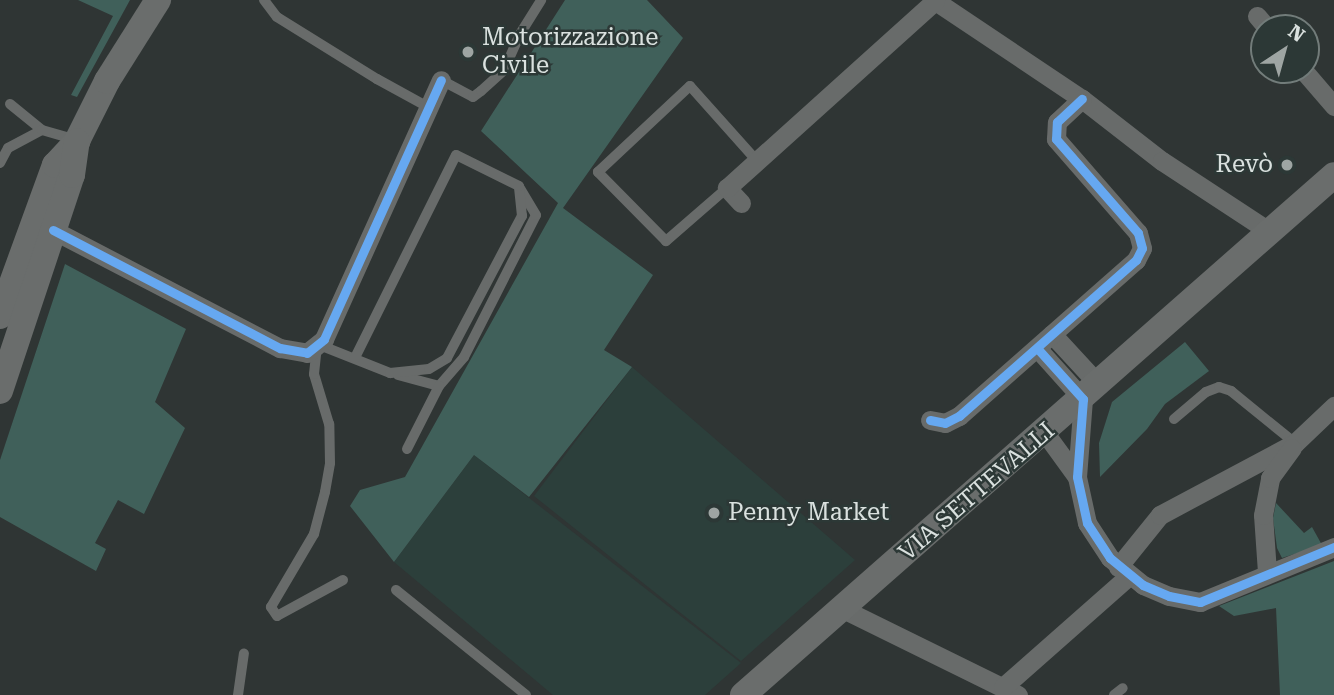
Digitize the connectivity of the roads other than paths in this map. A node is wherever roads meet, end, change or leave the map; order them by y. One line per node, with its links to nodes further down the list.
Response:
1 (158, 0): 12 (main road)
2 (264, 0): 10 (lane)
3 (541, 0): 5 (lane)
4 (934, 1): 7 (street); 13 (street)
5 (441, 80): 10 (street)
6 (1315, 84): 9 (street)
7 (1082, 99): 20 (street); 22 (street)
8 (10, 104): 11 (lane)
9 (1334, 106)
10 (430, 107): 23 (street)
11 (43, 130): 12 (lane); 14 (lane)
12 (77, 141): 19 (main road); 21 (main road)
13 (757, 161): 17 (street); 17 (lane)
14 (0, 163)
15 (1334, 176): 20 (main road, VIA SETTEVALLI)
16 (519, 186): 25 (lane); 26 (lane); 27 (lane)
17 (727, 188): 18 (street)
18 (741, 203)
19 (53, 230): 23 (street); 28 (main road)
20 (1270, 232): 29 (main road, VIA SETTEVALLI)
21 (2, 299)
22 (1052, 334): 24 (street); 29 (street)
23 (317, 344): 25 (lane); 40 (lane)
24 (1037, 348): 29 (street); 32 (street)
25 (355, 358): 26 (lane)
26 (390, 373): 27 (lane)
27 (439, 386): 35 (lane)
28 (0, 391)
29 (1091, 392): 33 (main road, VIA SETTEVALLI); 36 (street)
30 (1334, 406): 34 (street)
31 (1174, 419): 34 (lane)
32 (930, 420)
33 (1045, 433): 36 (street); 42 (main road, VIA SETTEVALLI)
34 (1295, 443): 38 (street); 39 (street)
35 (407, 449)
36 (1077, 477): 38 (street)
37 (1334, 547): 39 (street)
38 (1124, 571): 39 (street); 45 (street)
39 (1267, 572)
40 (342, 580)
41 (396, 590): 47 (lane)
42 (843, 609): 45 (street); 48 (main road, VIA SETTEVALLI)
43 (244, 653): 46 (lane)
44 (1123, 688): 49 (lane)
45 (1006, 692)
46 (238, 695)
47 (526, 695)
48 (743, 695)
49 (1114, 695)

